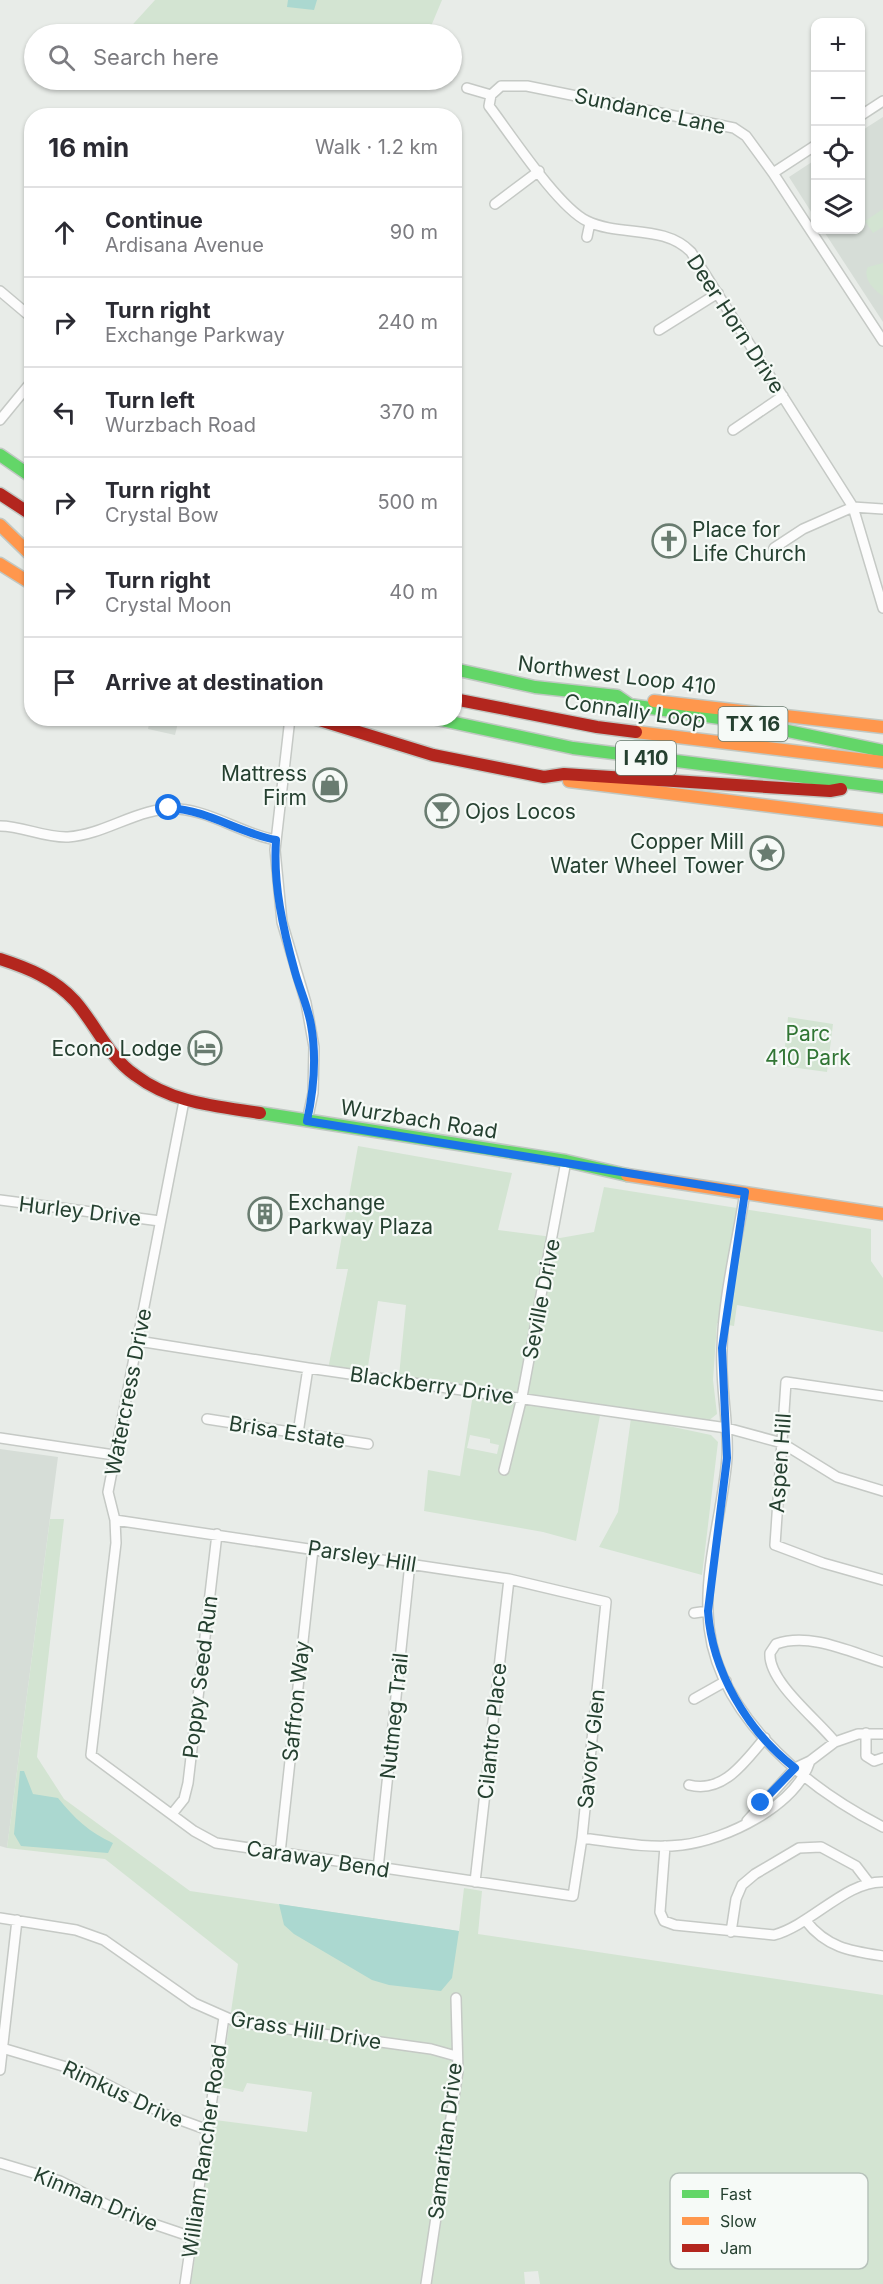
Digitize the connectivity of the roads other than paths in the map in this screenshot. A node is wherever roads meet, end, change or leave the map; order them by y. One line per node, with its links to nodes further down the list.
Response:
1 (467, 88): 2 (street)
2 (491, 95): 6 (street, Deer Horn Drive); 7 (street, Sundance Lane)
3 (883, 101): 4 (street)
4 (865, 113)
5 (811, 148): 7 (street)
6 (539, 171): 8 (street); 9 (street, Deer Horn Drive)
7 (773, 173): 15 (street, Sundance Lane)
8 (495, 204)
9 (590, 223): 10 (street); 12 (street, Deer Horn Drive)
10 (587, 237)
11 (0, 291): 13 (street)
12 (718, 293): 14 (street); 17 (street, Deer Horn Drive)
13 (24, 311)
14 (659, 330)
15 (883, 341)
16 (24, 391): 18 (street)
17 (783, 396): 19 (street); 23 (street, Deer Horn Drive)
18 (0, 420)
19 (733, 430)
20 (0, 455): 21 (main road)
21 (24, 472)
22 (0, 494): 25 (main road)
23 (853, 507): 24 (street); 29 (street); 32 (street, Deer Horn Drive)
24 (883, 509)
25 (24, 510)
26 (0, 524): 27 (main road); 28 (main road)
27 (24, 538)
28 (24, 548)
29 (774, 548)
30 (0, 564): 31 (main road)
31 (24, 579)
32 (883, 608)
33 (462, 671): 34 (main road, Northwest Loop 410 / TX 16)
34 (617, 696): 39 (main road, Northwest Loop 410); 40 (main road, TX 16)
35 (462, 701): 41 (main road, Connally Loop / I 410)
36 (462, 724): 43 (main road, Connally Loop / I 410)
37 (289, 726): 47 (street)
38 (339, 726): 42 (main road)
39 (883, 727)
40 (883, 752)
41 (883, 762)
42 (544, 777): 43 (main road); 45 (main road)
43 (862, 784): 44 (main road, Connally Loop / I 410)
44 (883, 787)
45 (883, 820)
46 (0, 826): 47 (street)
47 (276, 840): 50 (street)
48 (0, 959): 49 (main road, Wurzbach Road)
49 (184, 1101): 50 (main road, Wurzbach Road); 55 (street, Watercress Drive)
50 (307, 1121): 51 (main road, Wurzbach Road)
51 (566, 1161): 52 (main road, Wurzbach Road); 59 (street, Seville Drive)
52 (745, 1192): 54 (main road, Wurzbach Road); 61 (street)
53 (0, 1200): 55 (street, Hurley Drive)
54 (883, 1214)
55 (160, 1221): 56 (street, Watercress Drive)
56 (138, 1341): 57 (street, Blackberry Drive); 66 (street, Watercress Drive)
57 (308, 1368): 59 (street, Blackberry Drive); 62 (street)
58 (883, 1396): 64 (street, Aspen Hill)
59 (522, 1397): 61 (street, Blackberry Drive); 67 (street, Seville Drive)
60 (207, 1419): 62 (street, Brisa Estate)
61 (727, 1428): 64 (street, Blackberry Drive); 76 (street)
62 (298, 1433): 65 (street, Brisa Estate)
63 (0, 1438): 66 (street)
64 (782, 1443): 68 (street, Blackberry Drive); 74 (street, Aspen Hill)
65 (368, 1444)
66 (114, 1455): 69 (street, Watercress Drive)
67 (504, 1470)
68 (883, 1491)
69 (115, 1520): 70 (street, Parsley Hill); 87 (street, Watercress Drive)
70 (217, 1534): 71 (street, Parsley Hill); 93 (street, Poppy Seed Run)
71 (313, 1549): 72 (street, Parsley Hill); 98 (street, Saffron Way)
72 (410, 1563): 73 (street, Parsley Hill); 99 (street, Nutmeg Trail)
73 (509, 1579): 75 (street, Parsley Hill); 100 (street, Cilantro Place)
74 (883, 1580)
75 (606, 1602): 96 (street, Savory Glen)
76 (708, 1611): 77 (street); 81 (street)
77 (694, 1613)
78 (771, 1634): 79 (street)
79 (776, 1644): 80 (street); 86 (street)
80 (883, 1662)
81 (726, 1681): 82 (street); 85 (street)
82 (694, 1699)
83 (866, 1733): 84 (street); 86 (street); 88 (street)
84 (883, 1734)
85 (765, 1738): 90 (street); 92 (street)
86 (835, 1742): 89 (street)
87 (91, 1755): 93 (street, Caraway Bend)
88 (883, 1758)
89 (810, 1761): 90 (street); 91 (street)
90 (795, 1768): 91 (street); 94 (street)
91 (805, 1776): 94 (street); 95 (street)
92 (689, 1785)
93 (172, 1815): 98 (street, Caraway Bend)
94 (746, 1822): 97 (street)
95 (883, 1827)
96 (582, 1838): 97 (street); 103 (street, Savory Glen)
97 (665, 1846): 107 (street)
98 (280, 1852): 99 (street, Caraway Bend)
99 (378, 1869): 100 (street, Caraway Bend)
100 (475, 1882): 103 (street, Caraway Bend)
101 (869, 1882): 102 (street); 106 (street); 107 (street)
102 (883, 1882)
103 (573, 1896)
104 (0, 1918): 105 (street, Grass Hill Drive)
105 (17, 1920): 110 (street, Grass Hill Drive); 111 (street)
106 (806, 1921): 107 (street); 108 (street)
107 (731, 1932)
108 (883, 1956)
109 (456, 1998): 112 (street, Samaritan Drive)
110 (224, 2017): 112 (street, Grass Hill Drive); 114 (street, William Rancher Road)
111 (2, 2048): 113 (street); 114 (street, Rimkus Drive)
112 (456, 2056): 118 (street, Samaritan Drive)
113 (0, 2070)
114 (208, 2130): 116 (street, William Rancher Road)
115 (0, 2163): 116 (street, Kinman Drive)
116 (192, 2237): 117 (street, William Rancher Road)
117 (184, 2284)
118 (426, 2284)

